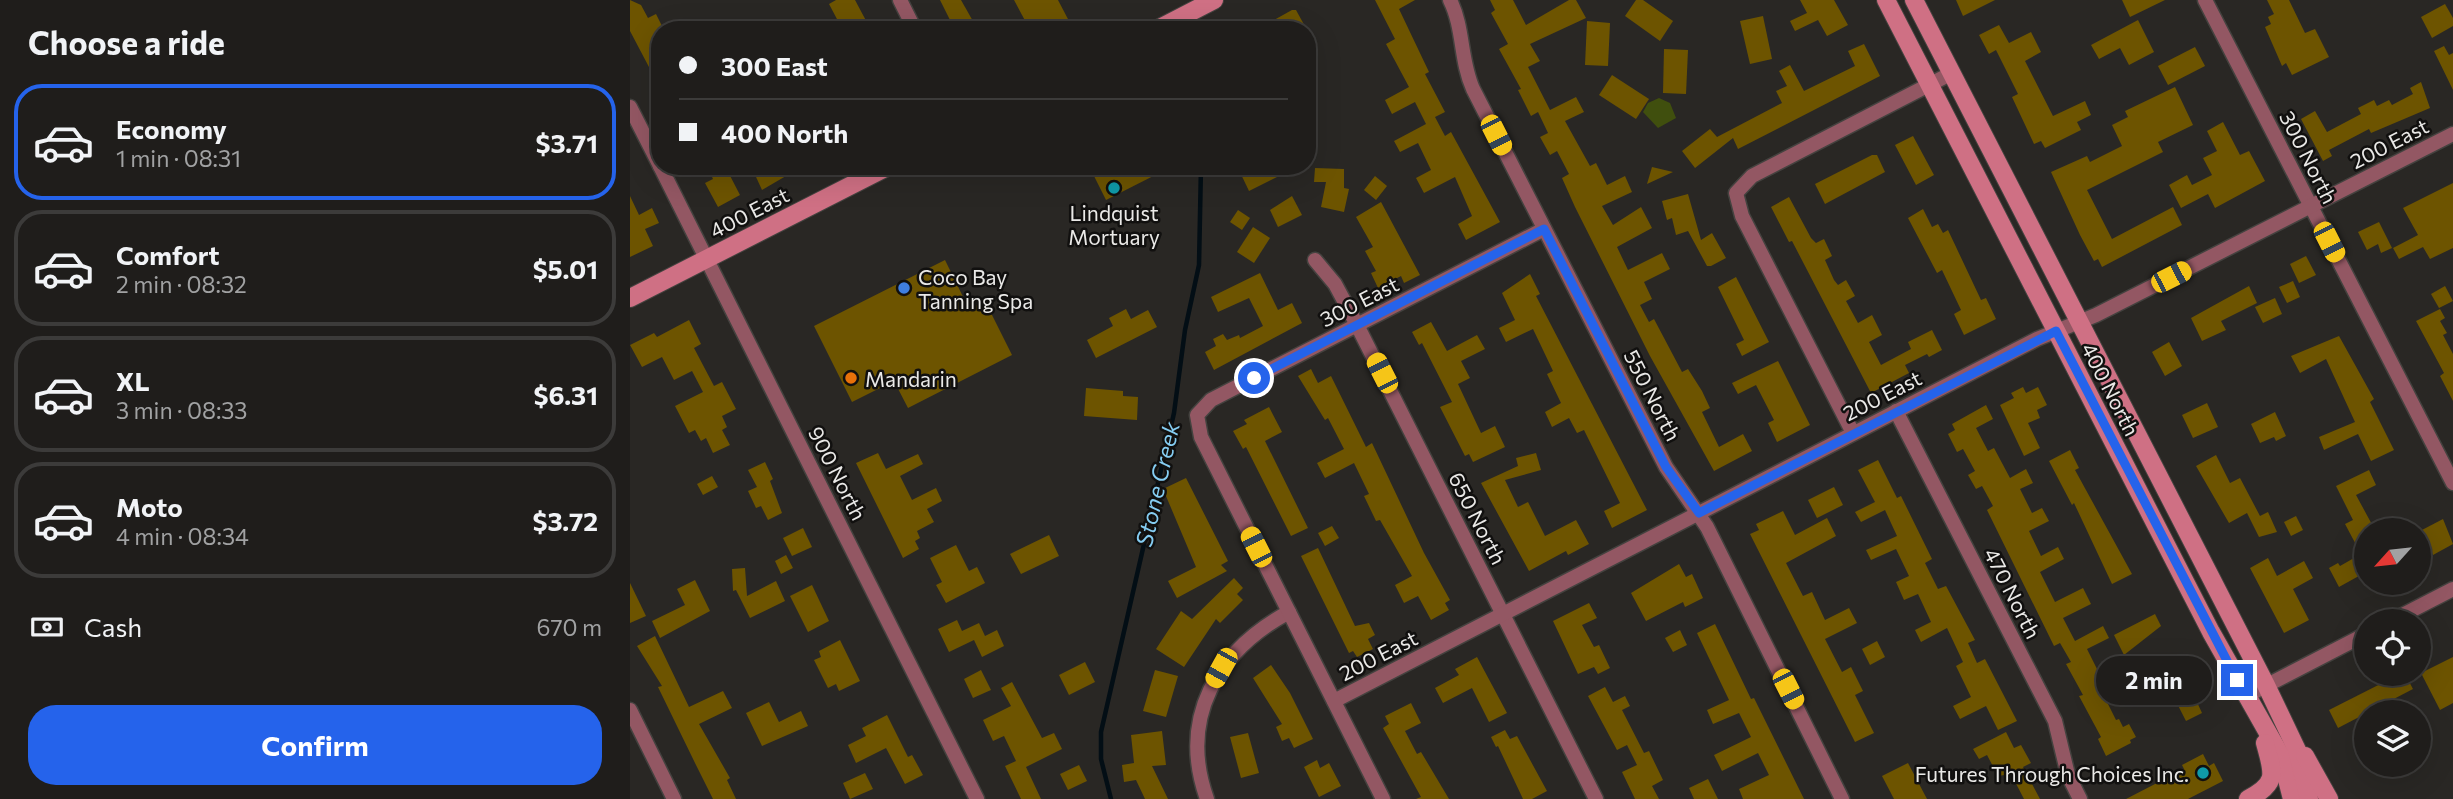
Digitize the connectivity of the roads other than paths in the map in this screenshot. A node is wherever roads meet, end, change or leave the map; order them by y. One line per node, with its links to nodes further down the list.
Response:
1 (900, 0): 7 (street)
2 (1214, 0): 8 (main road)
3 (1450, 0): 17 (street, 550 North)
4 (1886, 0): 10 (main road, 400 North)
5 (1914, 0): 9 (main road, 400 North)
6 (2205, 0): 16 (street, 300 North)
7 (910, 21)
8 (1173, 21)
9 (1952, 73): 10 (street); 21 (main road, 400 North)
10 (1929, 85): 23 (main road, 400 North); 25 (street)
11 (630, 107): 13 (street, 900 North)
12 (2453, 134): 16 (street, 200 East)
13 (651, 148)
14 (665, 175): 18 (street, 900 North)
15 (870, 175): 18 (main road, 400 East)
16 (2311, 206): 21 (street, 200 East); 26 (street, 300 North)
17 (1544, 229): 22 (street, 300 East); 27 (street, 550 North)
18 (707, 259): 20 (main road, 400 East); 40 (street, 900 North)
19 (1315, 260): 22 (street, 650 North)
20 (630, 298)
21 (2080, 322): 23 (street, 200 East); 33 (main road, 400 North)
22 (1357, 325): 30 (street, 300 East); 31 (street, 650 North)
23 (2056, 331): 24 (street, 200 East); 34 (main road, 400 North)
24 (1896, 411): 25 (street, 200 East); 45 (street, 470 North)
25 (1853, 433): 27 (street, 200 East)
26 (2453, 483)
27 (1699, 513): 31 (street, 200 East); 44 (street, 550 North)
28 (2453, 589): 29 (street)
29 (2414, 609)
30 (1289, 612): 35 (street); 41 (street)
31 (1504, 615): 35 (street, 200 East); 43 (street, 650 North)
32 (2354, 640): 33 (street)
33 (2266, 685): 34 (street); 38 (main road, 400 North)
34 (2246, 696): 37 (main road, 400 North)
35 (1334, 701): 42 (street)
36 (630, 710): 39 (street)
37 (2258, 716): 46 (main road); 47 (main road, 400 North)
38 (2291, 736): 48 (main road, 400 North); 49 (main road)
39 (674, 799)
40 (977, 799)
41 (1207, 799)
42 (1383, 799)
43 (1596, 799)
44 (1842, 799)
45 (2080, 799)
46 (2248, 799)
47 (2292, 799)
48 (2309, 799)
49 (2329, 799)

